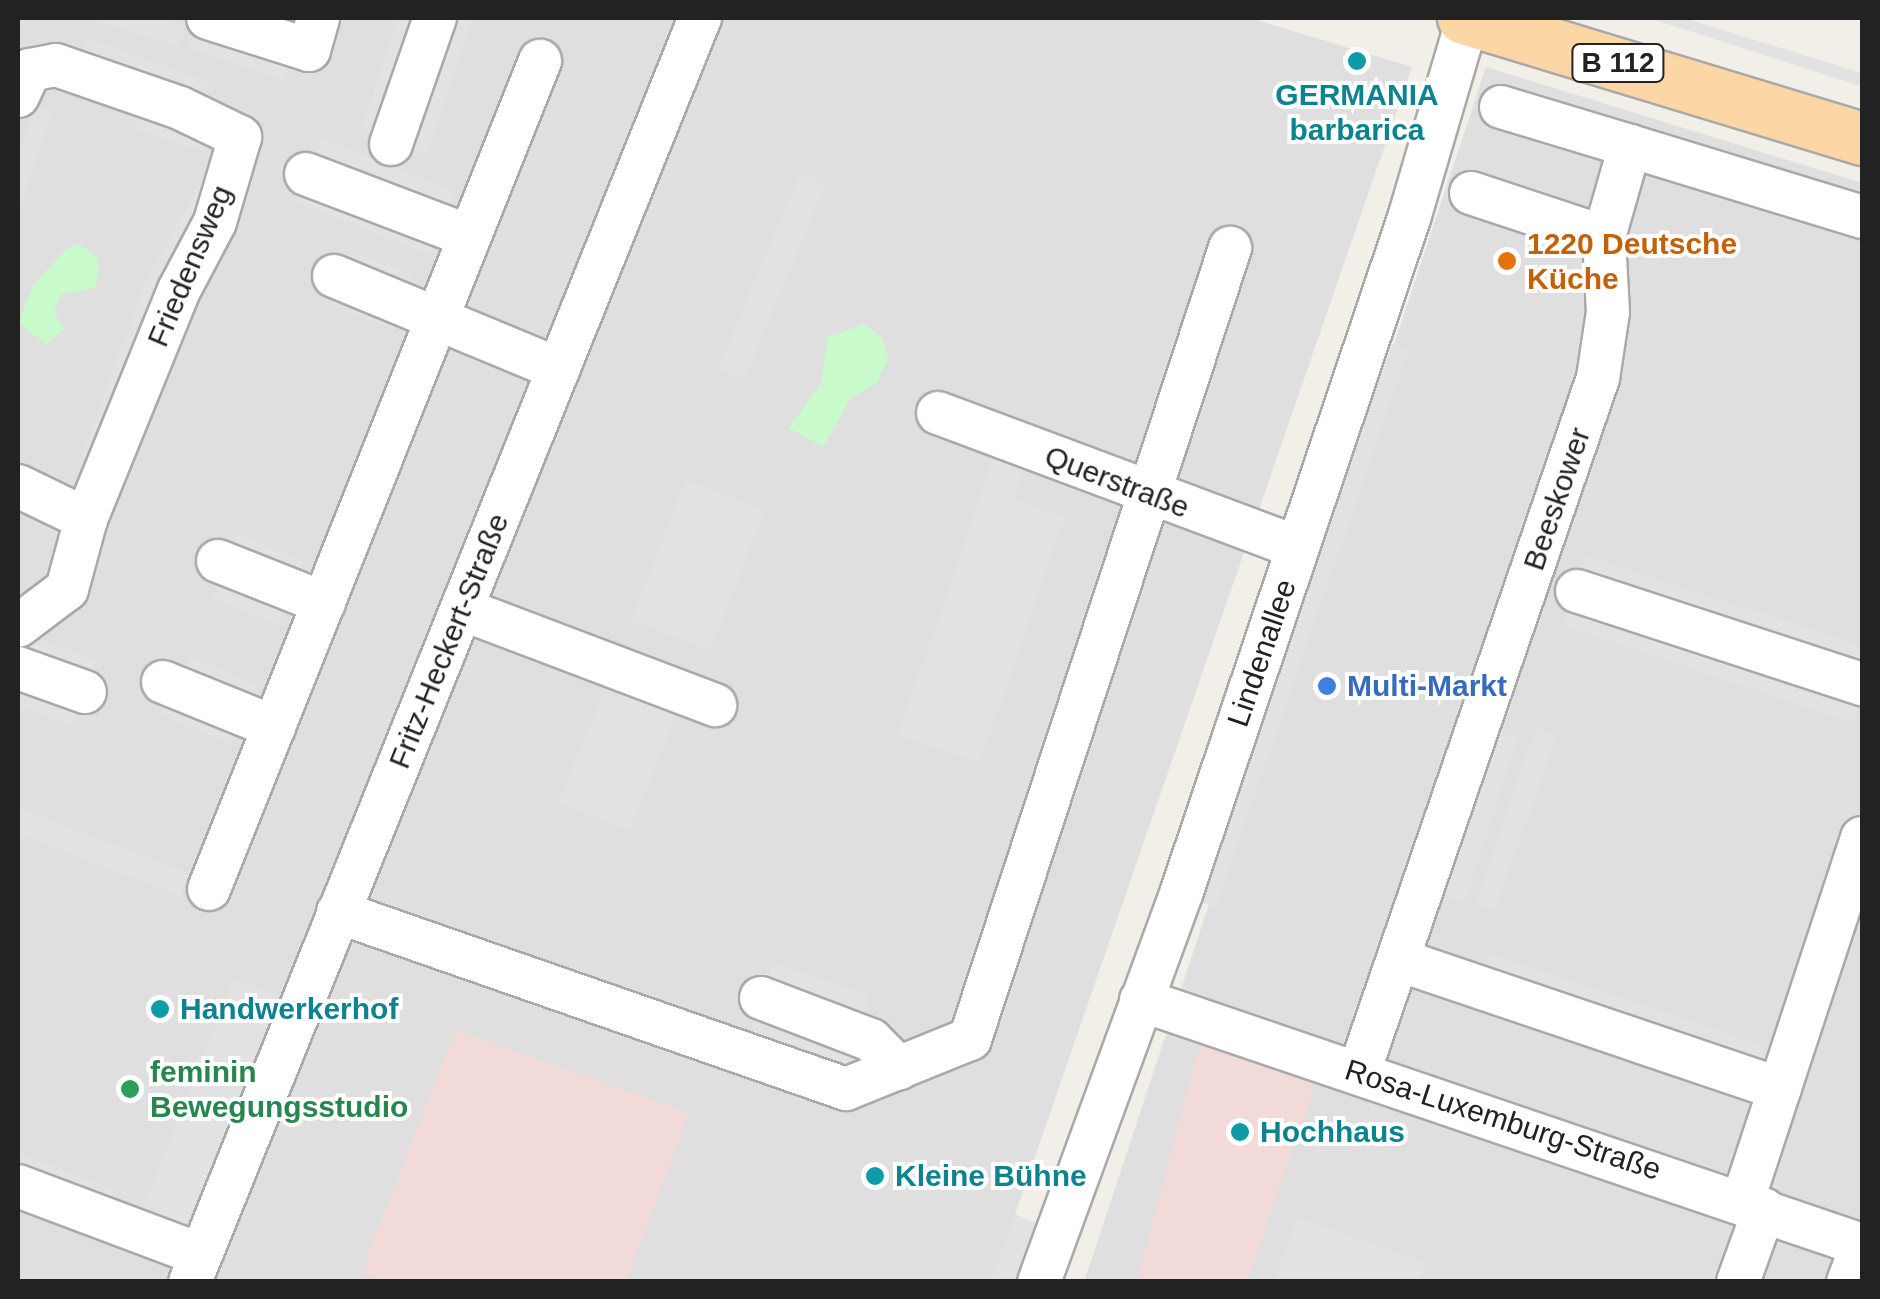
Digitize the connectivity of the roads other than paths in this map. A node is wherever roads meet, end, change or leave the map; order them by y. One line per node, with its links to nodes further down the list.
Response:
1 (208, 18): 5 (street)
2 (435, 18): 10 (street)
3 (700, 18): 20 (street, Fritz-Heckert-Straße)
4 (1466, 18): 9 (main road, B 112); 25 (street, Lindenallee)
5 (314, 34)
6 (540, 62): 15 (street)
7 (18, 96): 24 (street, Friedensweg)
8 (1500, 107): 11 (street)
9 (1862, 139)
10 (391, 144)
11 (1630, 146): 14 (street); 16 (street, Beeskower)
12 (306, 174): 15 (street)
13 (1471, 193): 16 (street)
14 (1862, 218)
15 (468, 236): 19 (street)
16 (1604, 237): 40 (street, Beeskower)
17 (1230, 248): 23 (street)
18 (334, 276): 19 (street)
19 (433, 318): 20 (street); 28 (street)
20 (559, 369): 29 (street, Fritz-Heckert-Straße)
21 (938, 413): 23 (street, Querstraße)
22 (18, 486): 24 (street)
23 (1152, 497): 25 (street, Querstraße); 43 (street)
24 (86, 520): 30 (street, Friedensweg)
25 (1297, 547): 42 (street, Lindenallee)
26 (218, 562): 28 (street)
27 (1577, 591): 33 (street)
28 (324, 603): 36 (street)
29 (462, 609): 35 (street); 39 (street, Fritz-Heckert-Straße)
30 (18, 626)
31 (18, 668): 34 (street)
32 (162, 682): 36 (street)
33 (1862, 684)
34 (84, 692)
35 (715, 704)
36 (274, 726): 38 (street)
37 (1862, 838): 45 (street)
38 (208, 889)
39 (338, 912): 43 (street); 49 (street, Fritz-Heckert-Straße)
40 (1399, 960): 44 (street, Beeskower); 45 (street)
41 (762, 998): 43 (street)
42 (1141, 1000): 44 (street, Rosa-Luxemburg-Straße); 50 (street, Lindenallee)
43 (899, 1068)
44 (1359, 1072): 47 (street, Rosa-Luxemburg-Straße)
45 (1780, 1089): 47 (street)
46 (18, 1186): 49 (street)
47 (1754, 1205): 48 (street, Rosa-Luxemburg-Straße); 51 (street)
48 (1862, 1245): 52 (street)
49 (196, 1274)
50 (1038, 1282)
51 (1738, 1282)
52 (1848, 1282)

